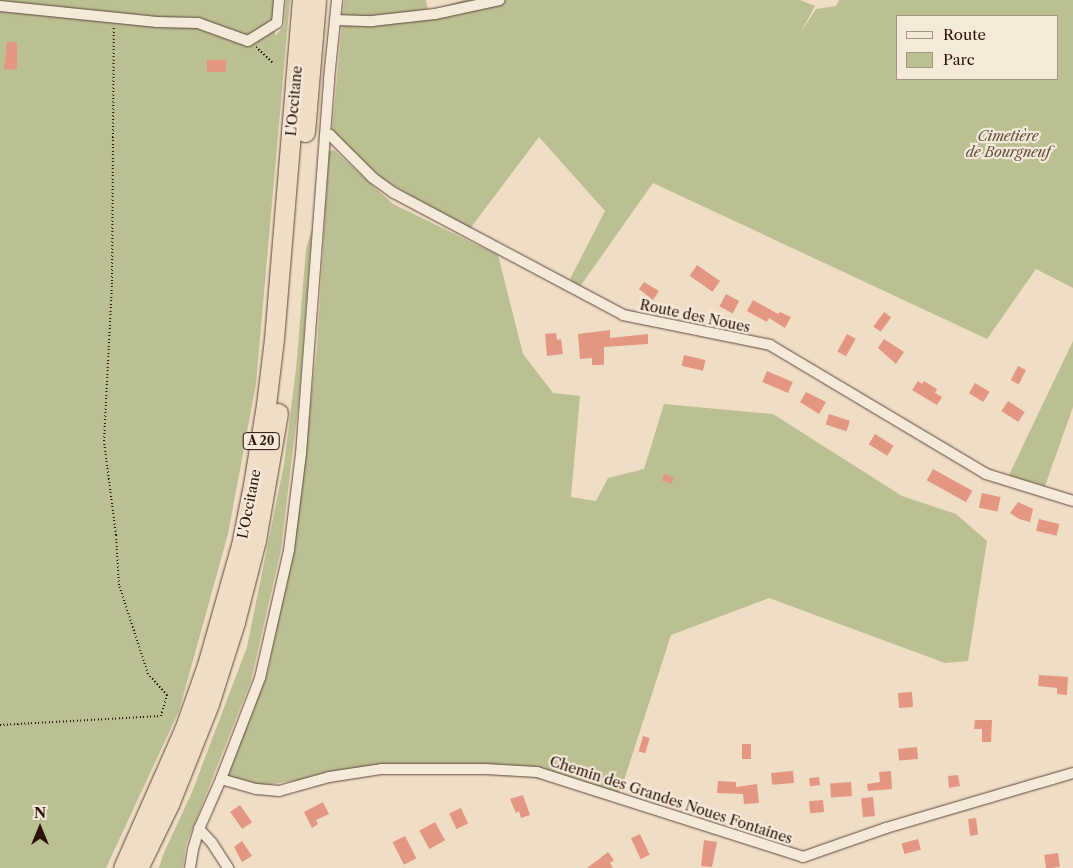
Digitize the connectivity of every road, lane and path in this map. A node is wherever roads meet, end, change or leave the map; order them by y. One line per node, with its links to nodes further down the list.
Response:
1 (279, 0): 9 (street)
2 (302, 0): 18 (highway, L'Occitane / A 20)
3 (316, 0): 16 (highway, L'Occitane / A 20)
4 (337, 0): 8 (street)
5 (500, 0): 8 (street)
6 (0, 6): 7 (street)
7 (114, 18): 9 (street); 13 (path)
8 (335, 20): 11 (street)
9 (248, 40): 10 (path)
10 (273, 63)
11 (326, 134): 12 (street, Route des Noues); 15 (street)
12 (1073, 502)
13 (0, 725)
14 (1073, 773): 15 (street, Chemin des Grandes Noues Fontaines)
15 (221, 779): 17 (street)
16 (173, 793): 19 (highway, L'Occitane / A 20); 20 (highway)
17 (199, 829): 21 (street); 22 (street)
18 (123, 868)
19 (138, 868)
20 (150, 868)
21 (190, 868)
22 (228, 868)

